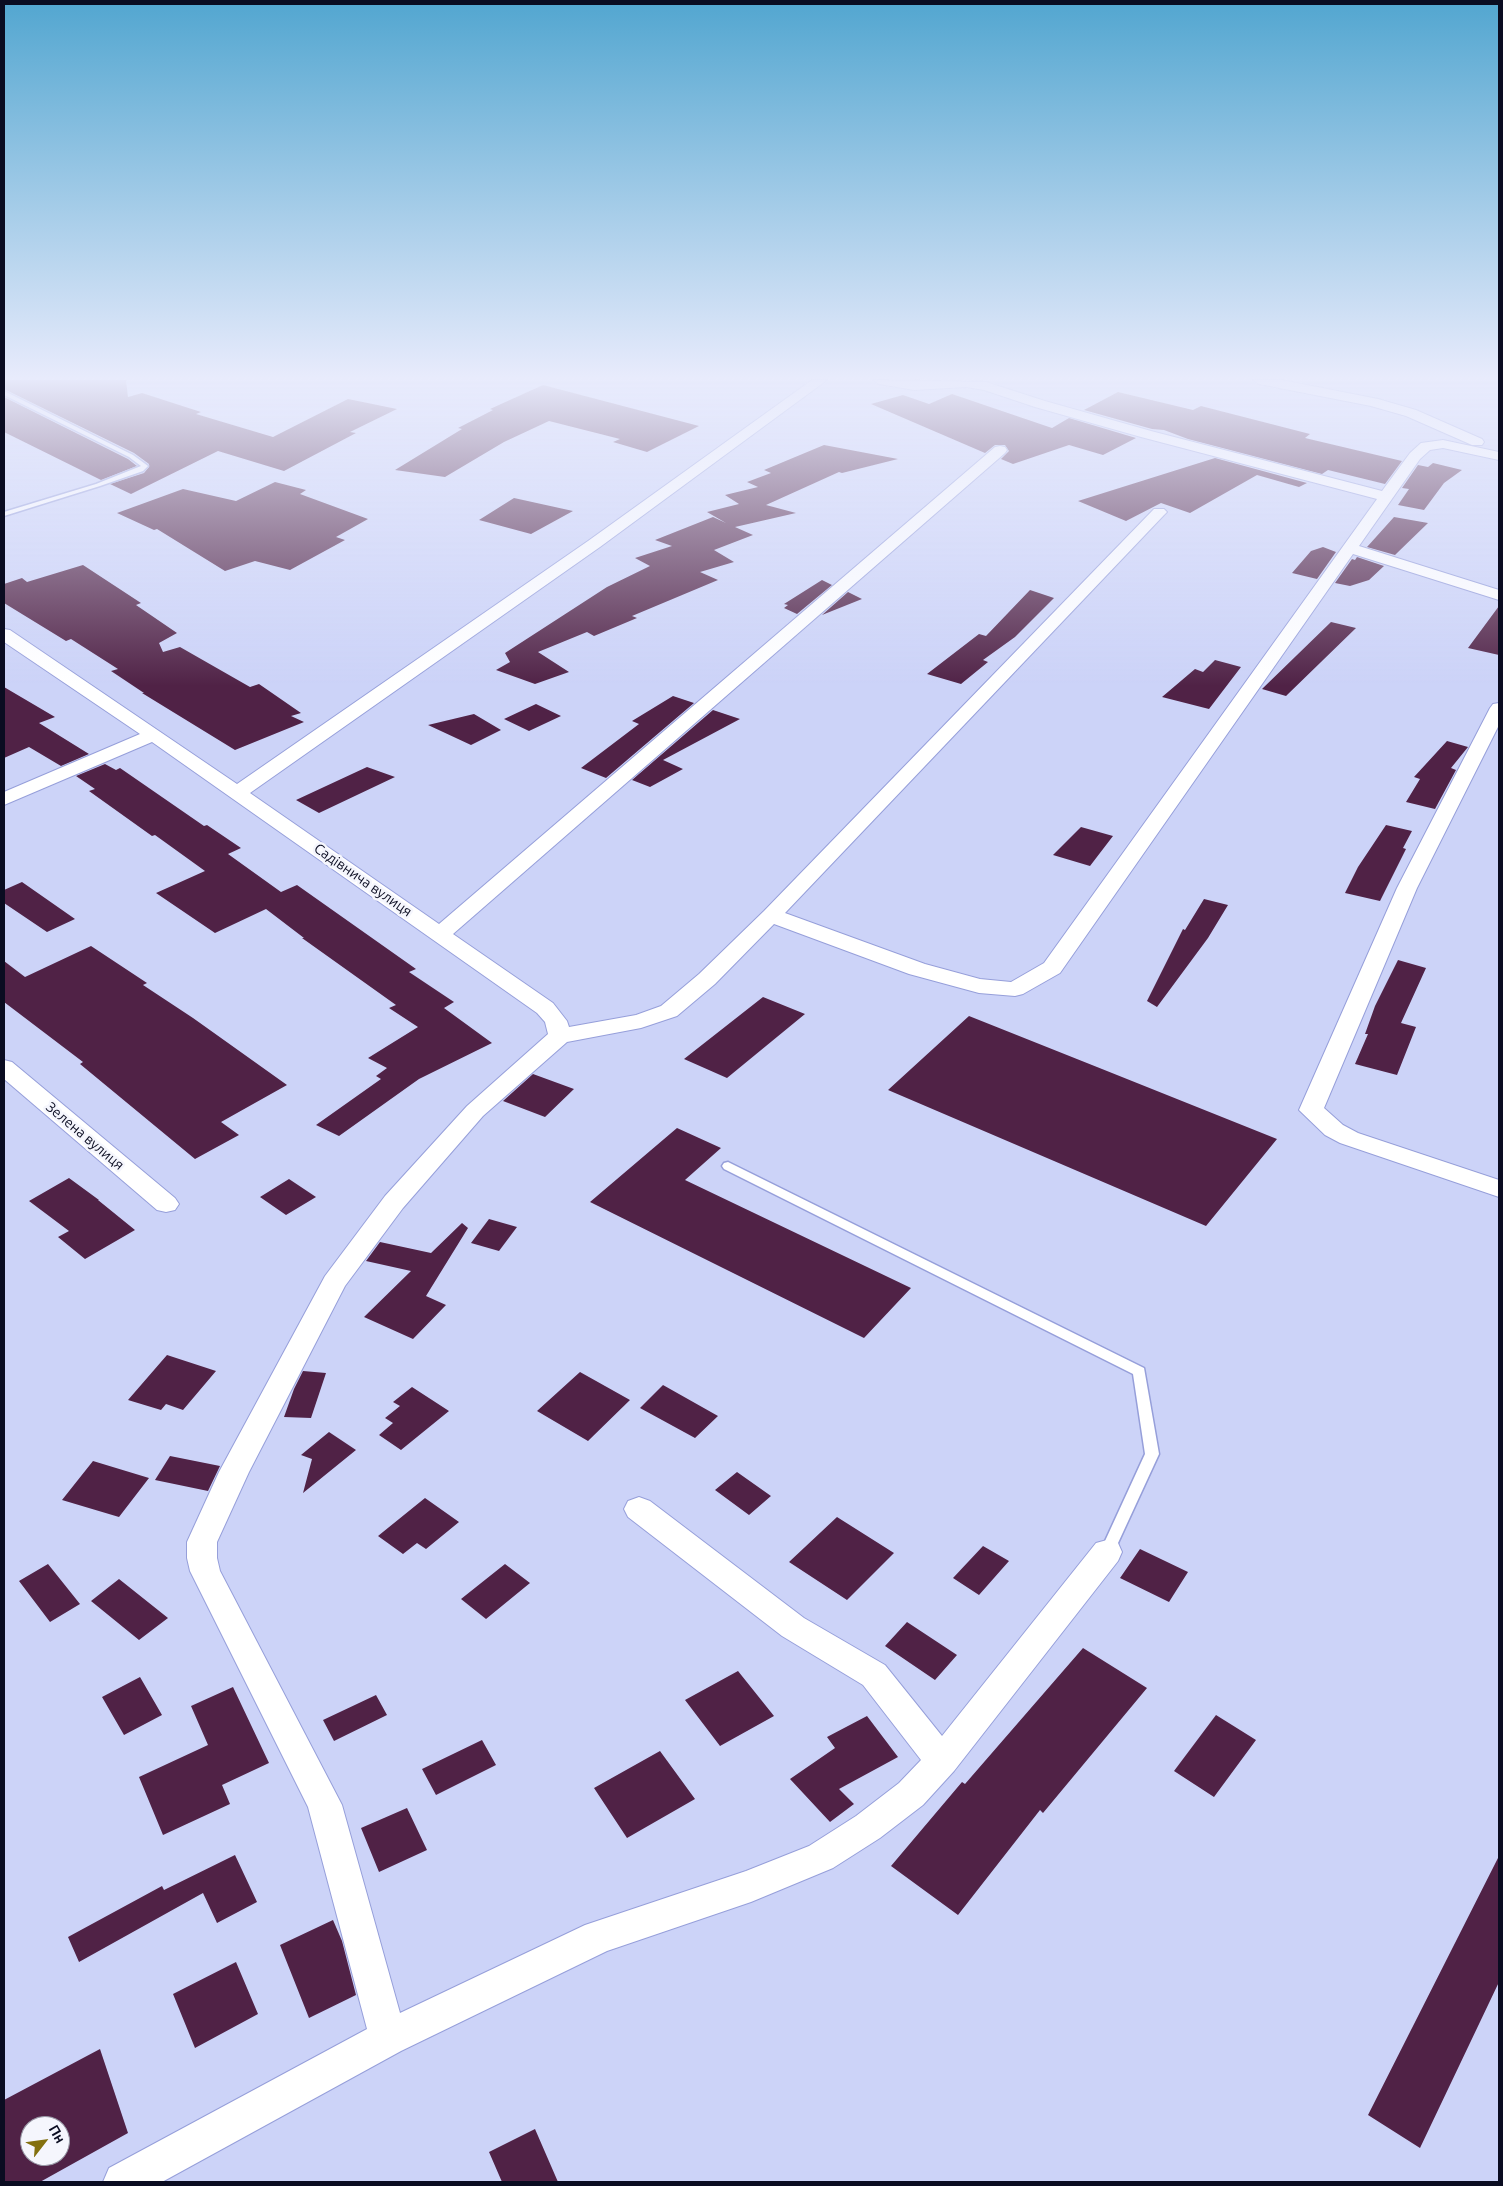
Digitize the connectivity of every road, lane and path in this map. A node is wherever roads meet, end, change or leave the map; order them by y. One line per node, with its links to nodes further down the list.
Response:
1 (107, 482): 8 (lane)
2 (680, 482): 14 (street)
3 (963, 482): 17 (street)
4 (1329, 482): 6 (street)
5 (1397, 482): 6 (street)
6 (1386, 497): 9 (street)
7 (1160, 512): 16 (street)
8 (4, 514)
9 (1350, 548): 10 (street); 16 (street)
10 (1495, 592)
11 (4, 634): 13 (street, Садівнича вулиця)
12 (1499, 708): 21 (street)
13 (154, 735): 14 (street, Садівнича вулиця); 15 (street)
14 (237, 793): 17 (street, Садівнича вулиця)
15 (4, 799)
16 (771, 915): 18 (street)
17 (440, 934): 18 (street, Садівнича вулиця)
18 (560, 1036): 26 (street)
19 (4, 1067): 22 (street, Зелена вулиця)
20 (728, 1166): 24 (lane)
21 (1499, 1189)
22 (166, 1204)
23 (639, 1509): 25 (street)
24 (1107, 1552): 25 (street)
25 (942, 1761): 26 (street)
26 (388, 2038): 27 (street)
27 (123, 2182)

